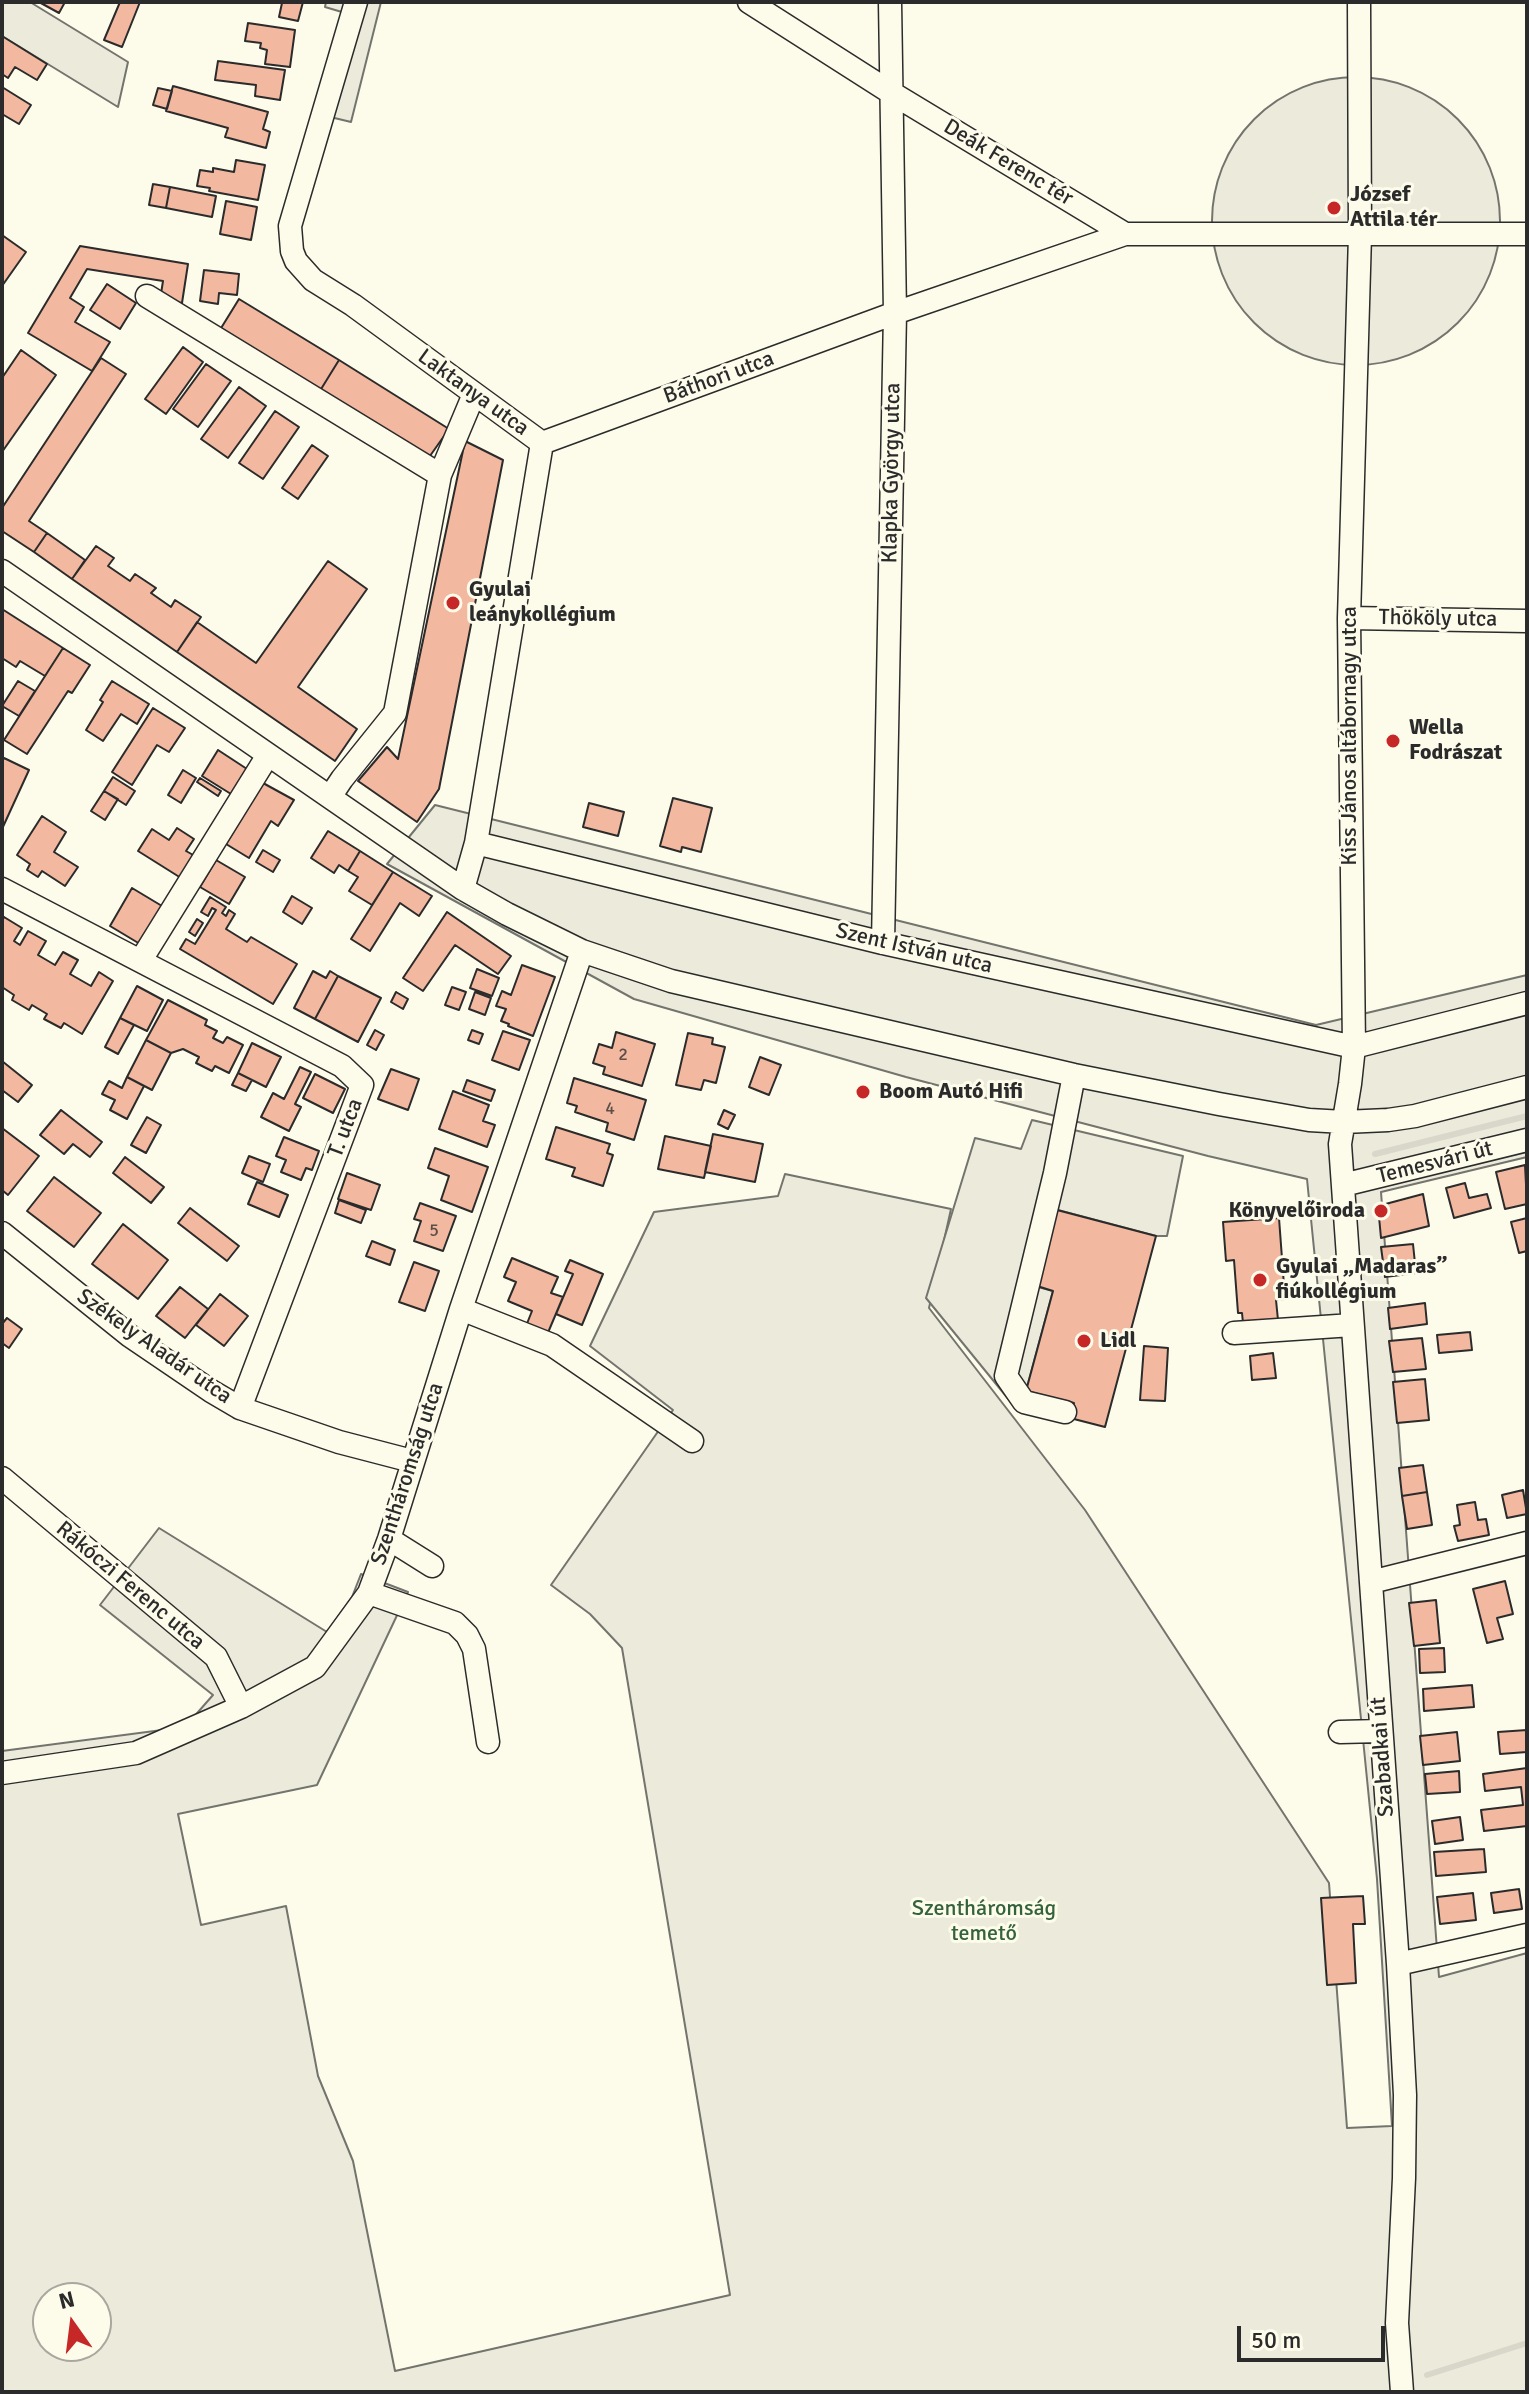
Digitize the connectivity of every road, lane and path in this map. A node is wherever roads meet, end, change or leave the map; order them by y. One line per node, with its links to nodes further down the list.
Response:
1 (356, 2): 11 (street, Laktanya utca)
2 (749, 2): 5 (street, Deák Ferenc tér)
3 (890, 2): 5 (street, Klapka György utca)
4 (1359, 2): 8 (street)
5 (890, 92): 6 (street, Deák Ferenc tér); 10 (street, Klapka György utca)
6 (1125, 234): 8 (street); 10 (street)
7 (1527, 234): 8 (street)
8 (1360, 235): 15 (street, Kiss János altábornagy utca)
9 (147, 296): 13 (street)
10 (895, 313): 12 (street, Báthori utca); 22 (street, Klapka György utca)
11 (474, 394): 12 (street, Laktanya utca); 13 (street)
12 (542, 443): 19 (street, Laktanya utca)
13 (440, 475): 18 (street)
14 (2, 571): 17 (street)
15 (1349, 618): 16 (street, Thököly utca); 26 (street, Kiss János altábornagy utca)
16 (1527, 621)
17 (268, 755): 18 (street); 24 (street)
18 (330, 797): 21 (street)
19 (476, 843): 21 (street, Laktanya utca); 22 (street, Szent István utca)
20 (2, 889): 24 (street, T. utca)
21 (463, 889): 23 (street)
22 (883, 943): 26 (street, Szent István utca)
23 (582, 951): 27 (street); 33 (street, Szentháromság utca)
24 (141, 960): 36 (street, T. utca)
25 (1527, 1003): 26 (street)
26 (1354, 1047): 29 (street, Kiss János altábornagy utca)
27 (1074, 1075): 29 (street); 37 (street)
28 (1527, 1087): 29 (street)
29 (1344, 1122): 31 (street, Szabadkai út)
30 (1527, 1140): 31 (street, Temesvári út)
31 (1343, 1185): 34 (street, Szabadkai út)
32 (2, 1233): 36 (street, Székely Aladár utca)
33 (461, 1309): 38 (street); 39 (street, Szentháromság utca)
34 (1352, 1325): 35 (street); 44 (street, Szabadkai út)
35 (1234, 1333)
36 (240, 1408): 39 (street, Székely Aladár utca)
37 (1065, 1412)
38 (692, 1441)
39 (412, 1461): 41 (street, Szentháromság utca)
40 (2, 1478): 46 (street, Rákóczi Ferenc utca)
41 (389, 1539): 43 (street); 45 (street, Szentháromság utca)
42 (1527, 1543): 44 (street)
43 (432, 1566)
44 (1371, 1582): 47 (street, Szabadkai út)
45 (369, 1593): 46 (street, Szentháromság utca); 49 (street)
46 (241, 1707): 50 (street, Szentháromság utca)
47 (1380, 1731): 48 (street); 52 (street, Szabadkai út)
48 (1340, 1732)
49 (488, 1742)
50 (2, 1773)
51 (1527, 1935): 52 (street)
52 (1398, 1964): 53 (street, Szabadkai út)
53 (1402, 2392)

